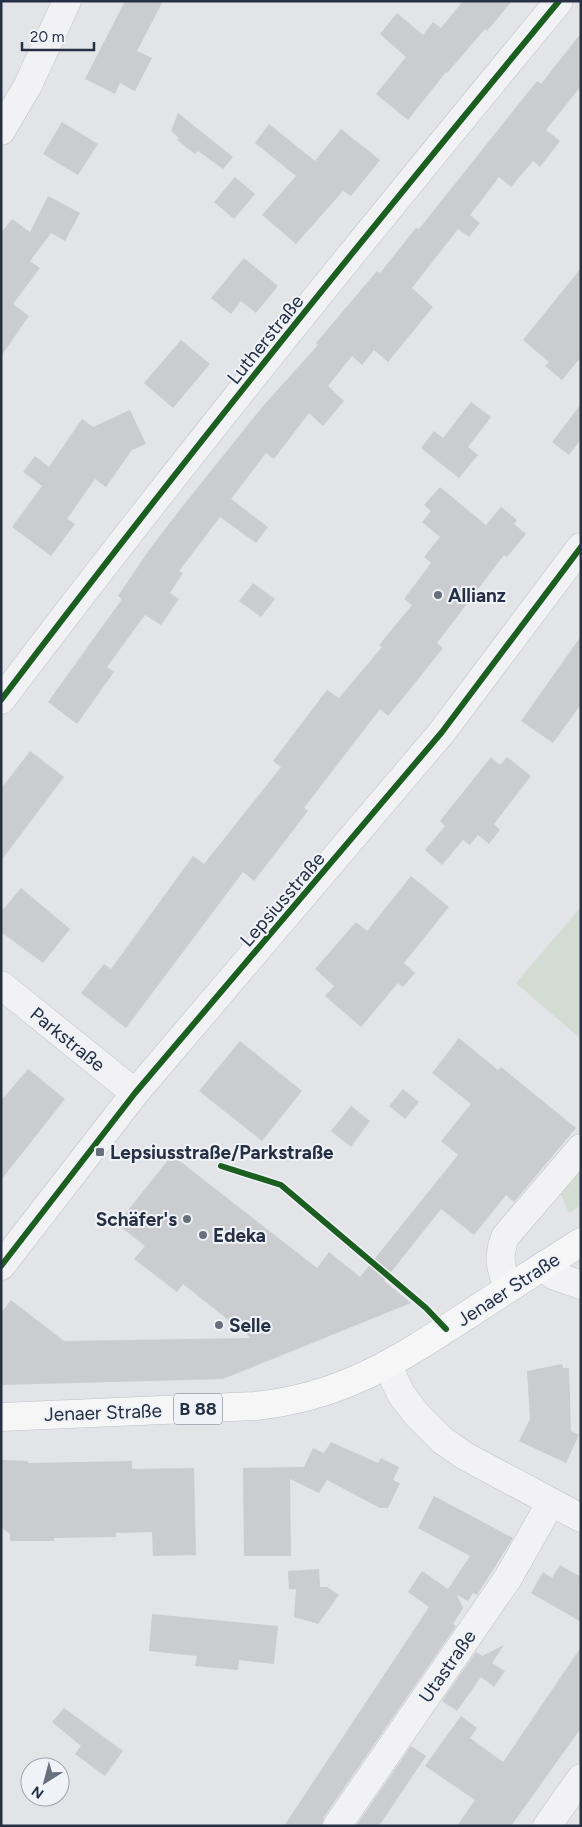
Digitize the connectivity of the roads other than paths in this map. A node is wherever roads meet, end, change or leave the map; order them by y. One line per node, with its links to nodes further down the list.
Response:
1 (67, 1): 3 (street)
2 (558, 1): 5 (street, Lutherstraße)
3 (1, 131)
4 (581, 547): 7 (street, Lepsiusstraße)
5 (1, 700)
6 (1, 985): 7 (street, Parkstraße)
7 (135, 1093): 11 (street, Lepsiusstraße)
8 (581, 1148): 13 (street)
9 (581, 1242): 10 (main road, Jenaer Straße / B 88)
10 (546, 1264): 12 (street); 13 (main road, Jenaer Straße / B 88)
11 (1, 1266)
12 (581, 1285)
13 (508, 1289): 14 (main road, Jenaer Straße / B 88)
14 (388, 1366): 15 (main road, Jenaer Straße / B 88); 16 (street)
15 (1, 1417)
16 (551, 1502): 17 (street); 19 (street, Utastraße)
17 (581, 1518)
18 (581, 1778): 20 (street)
19 (337, 1826)
20 (547, 1826)

